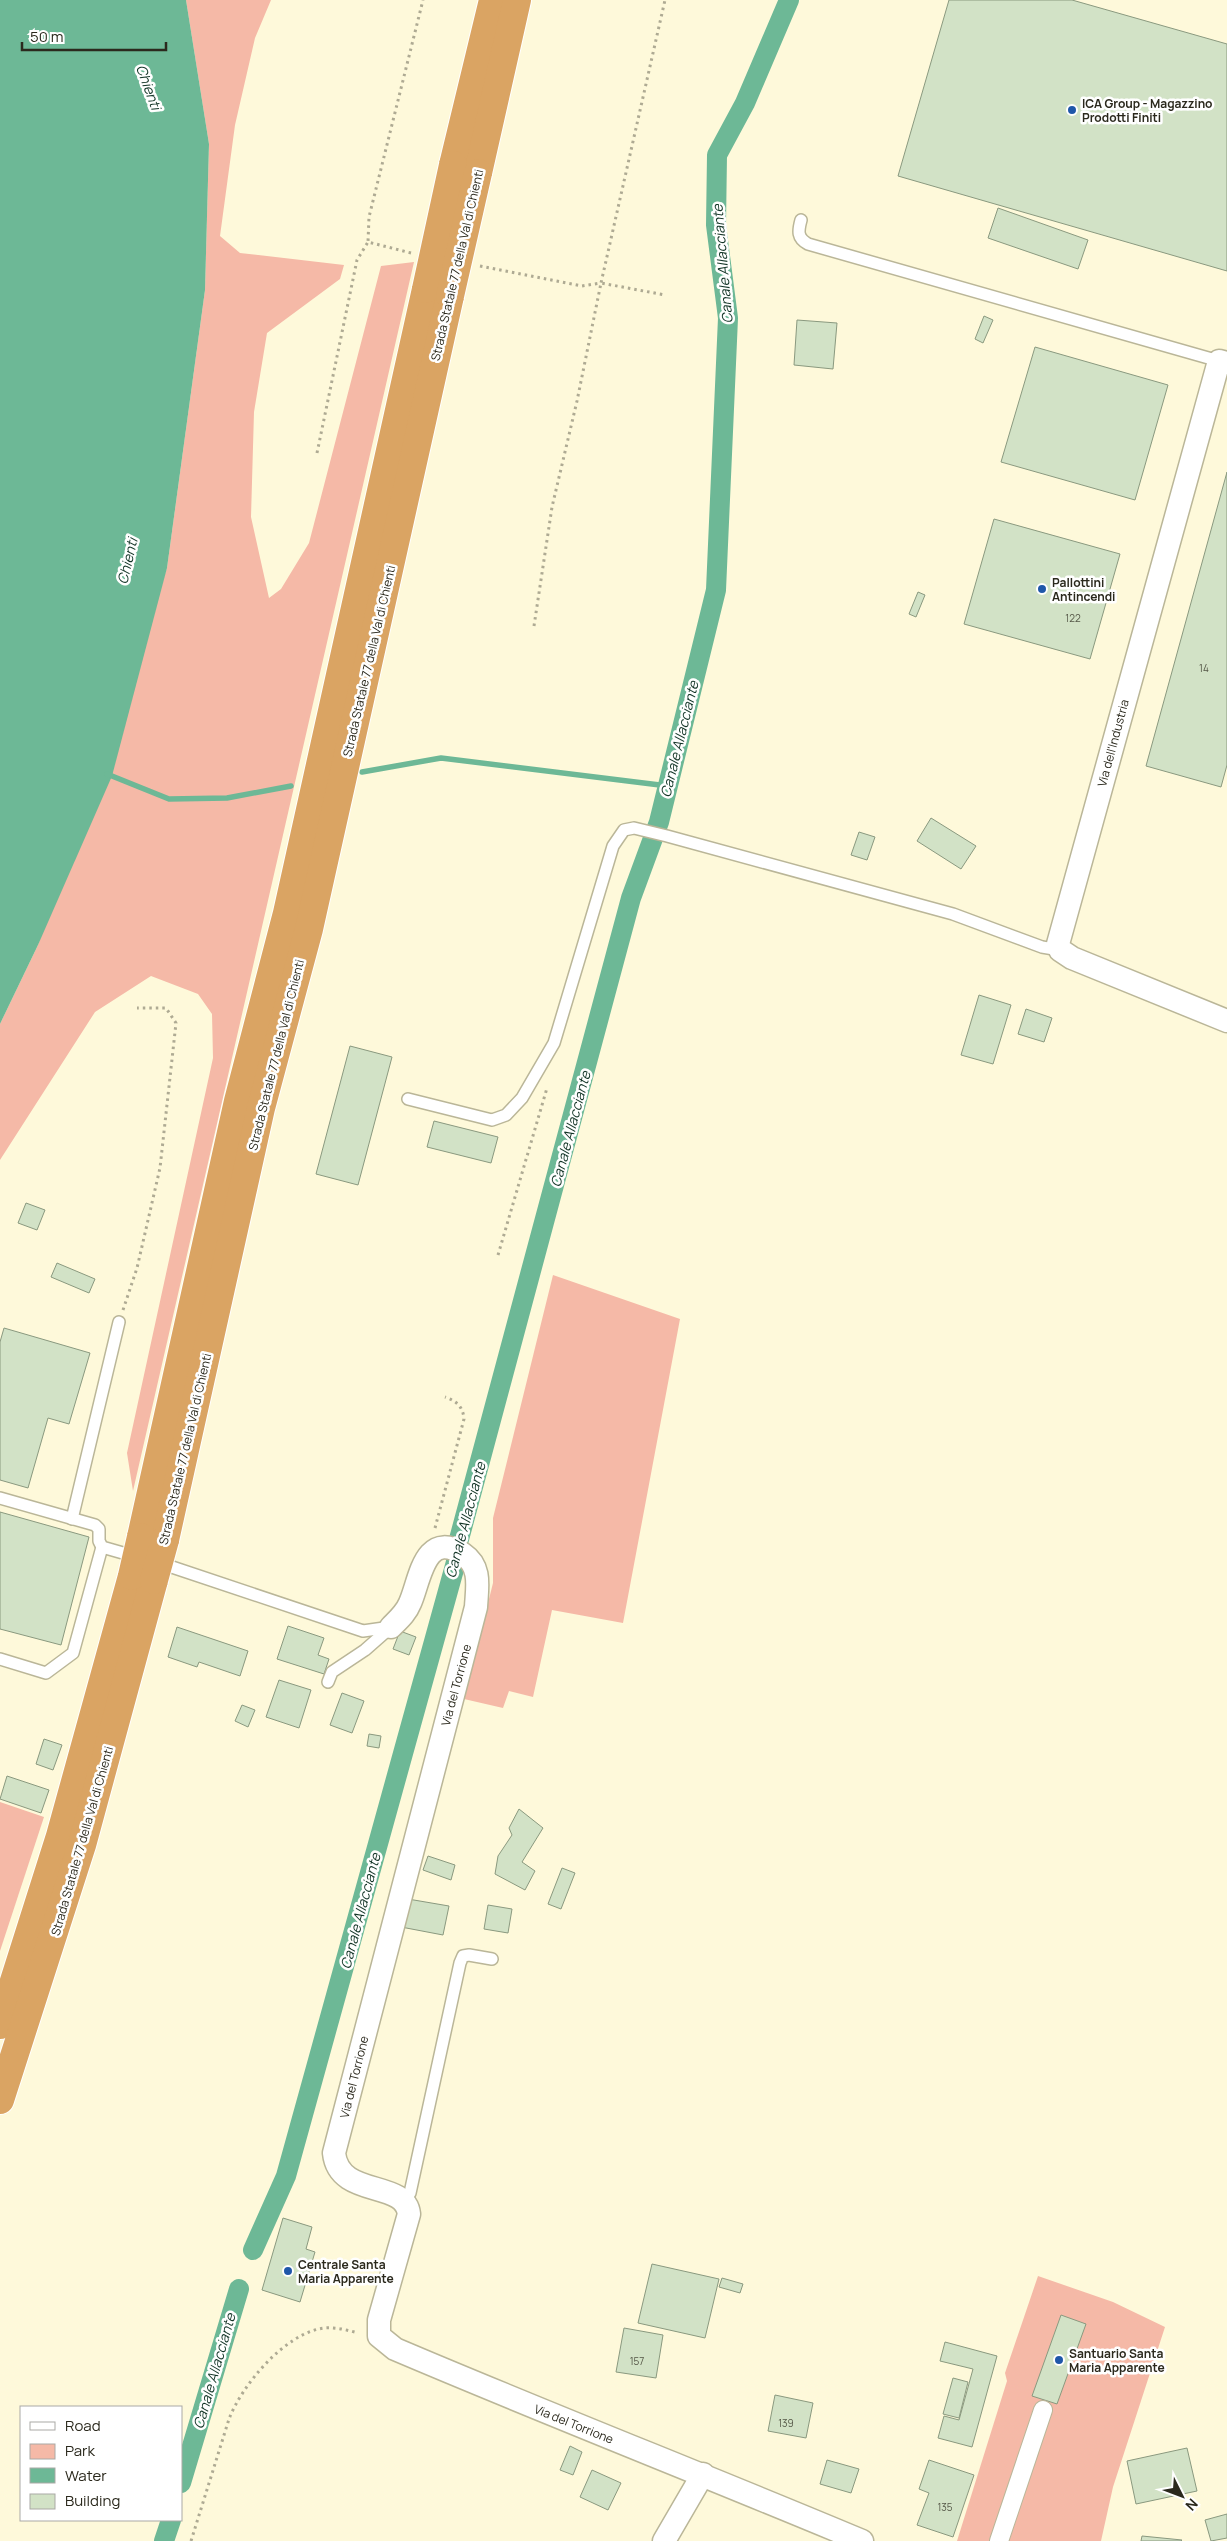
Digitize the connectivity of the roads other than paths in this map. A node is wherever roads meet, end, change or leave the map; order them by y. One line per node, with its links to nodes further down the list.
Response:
1 (493, 0): 3 (highway, Strada Statale 77 della Val di Chienti)
2 (517, 0): 3 (highway, Strada Statale 77 della Val di Chienti)
3 (466, 169): 13 (highway, Strada Statale 77 della Val di Chienti, bridge)
4 (801, 220): 5 (lane)
5 (1223, 362): 6 (street, Via dell'Industria)
6 (1060, 950): 7 (street); 8 (lane)
7 (1227, 1021)
8 (408, 1099)
9 (119, 1322): 11 (lane)
10 (0, 1498): 11 (lane)
11 (72, 1518): 12 (lane)
12 (102, 1548): 14 (lane); 15 (lane)
13 (143, 1578): 18 (highway, Strada Statale 77 della Val di Chienti); 19 (highway, Strada Statale 77 della Val di Chienti)
14 (391, 1627): 16 (lane); 20 (street, Via del Torrione)
15 (0, 1659)
16 (328, 1682)
17 (492, 1959): 20 (lane)
18 (0, 2024)
19 (0, 2100)
20 (404, 2201): 22 (street, Via del Torrione)
21 (1043, 2410): 25 (street)
22 (703, 2474): 23 (street); 24 (street, Via del Torrione)
23 (664, 2541)
24 (862, 2541)
25 (998, 2541)

